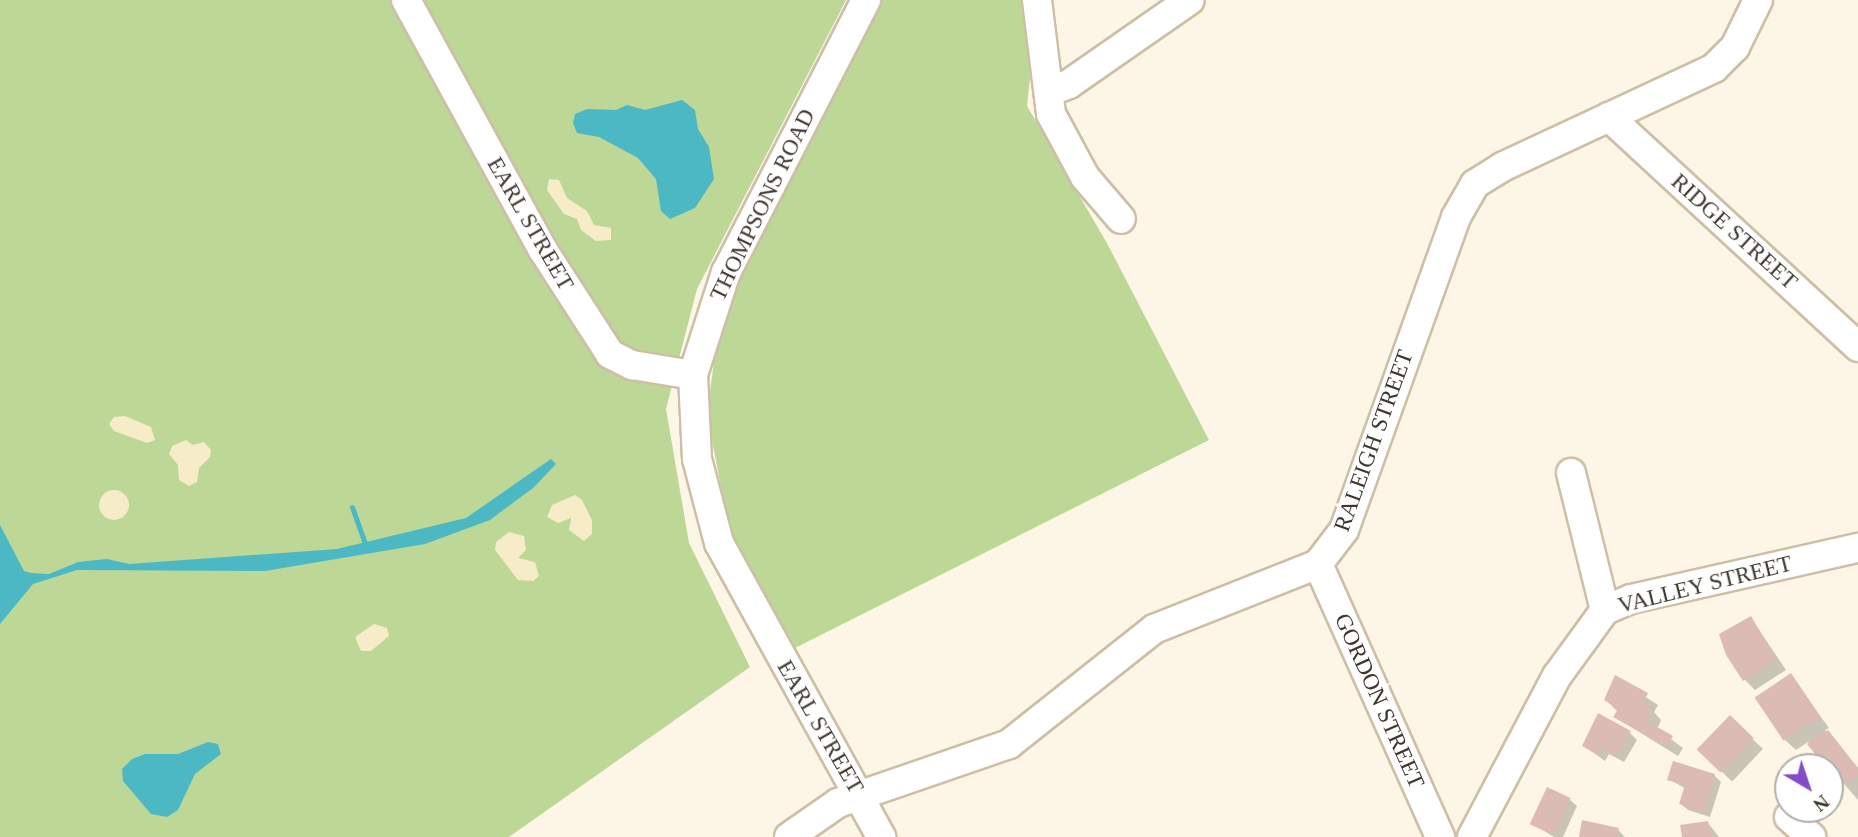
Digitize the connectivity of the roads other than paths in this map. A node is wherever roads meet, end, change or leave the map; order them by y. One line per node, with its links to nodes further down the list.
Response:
1 (866, 0): 10 (street, THOMPSONS ROAD)
2 (1037, 0): 6 (street)
3 (1190, 0): 6 (street)
4 (1758, 0): 7 (street, RALEIGH STREET)
5 (415, 5): 10 (street, EARL STREET)
6 (1051, 91): 8 (street)
7 (1609, 117): 9 (street, RIDGE STREET); 14 (street, RALEIGH STREET)
8 (1121, 219)
9 (1858, 347)
10 (694, 375): 12 (street, THOMPSONS ROAD)
11 (1572, 473): 15 (street)
12 (719, 543): 16 (street, EARL STREET)
13 (1858, 548): 15 (street, VALLEY STREET)
14 (1318, 564): 16 (street); 20 (street, GORDON STREET)
15 (1605, 610): 21 (street, VALLEY STREET)
16 (859, 795): 18 (street); 19 (street, EARL STREET)
17 (1796, 823): 22 (street)
18 (789, 837)
19 (881, 837)
20 (1440, 837)
21 (1472, 837)
22 (1811, 837)

